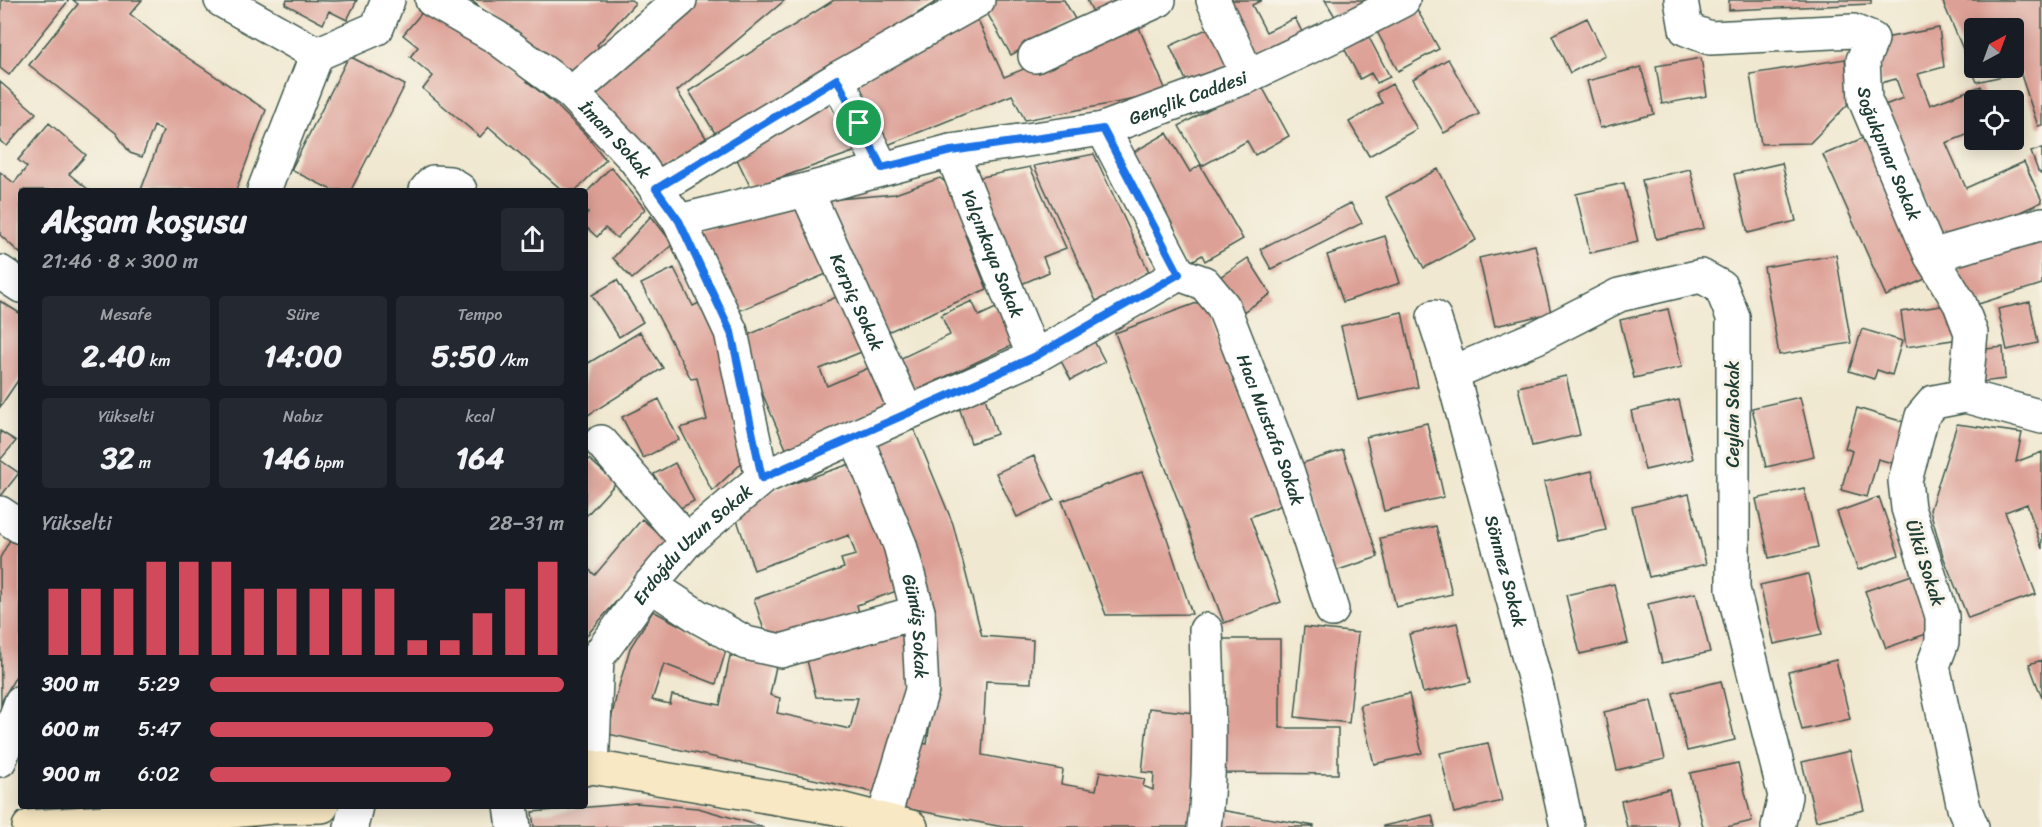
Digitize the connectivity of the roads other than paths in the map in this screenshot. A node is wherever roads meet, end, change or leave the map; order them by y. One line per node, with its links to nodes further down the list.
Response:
1 (222, 0): 10 (street)
2 (388, 0): 10 (street)
3 (432, 0): 14 (street, İmam Sokak)
4 (680, 0): 14 (street)
5 (978, 0): 13 (street)
6 (1159, 0): 11 (street)
7 (1213, 0): 12 (street)
8 (1403, 0): 12 (street, Gençlik Caddesi)
9 (1681, 0): 25 (street, Soğukpınar Sokak)
10 (317, 54): 18 (street)
11 (1035, 56)
12 (1248, 76): 15 (street, Gençlik Caddesi)
13 (837, 79): 17 (street); 21 (street)
14 (572, 93): 21 (street, İmam Sokak)
15 (1103, 129): 16 (street, Gençlik Caddesi); 27 (street)
16 (951, 151): 17 (street, Gençlik Caddesi); 30 (street, Yalçınkaya Sokak)
17 (882, 168): 22 (street, Gençlik Caddesi)
18 (265, 188)
19 (428, 188): 20 (street)
20 (457, 188)
21 (656, 189): 23 (street, İmam Sokak)
22 (806, 190): 23 (street, Gençlik Caddesi); 33 (street, Kerpiç Sokak)
23 (679, 221): 37 (street, İmam Sokak)
24 (2042, 224): 25 (street)
25 (1931, 256): 32 (street, Soğukpınar Sokak)
26 (0, 272): 28 (street)
27 (1179, 274): 30 (street, Erdoğdu Uzun Sokak); 40 (street, Hacı Mustafa Sokak)
28 (18, 284)
29 (1434, 317): 31 (street, Sönmez Sokak)
30 (1034, 357): 33 (street, Erdoğdu Uzun Sokak)
31 (1452, 372): 57 (street, Sönmez Sokak); 58 (street, Ceylan Sokak)
32 (1965, 396): 34 (street); 59 (street, Ülkü Sokak)
33 (907, 413): 35 (street, Erdoğdu Uzun Sokak)
34 (2042, 417)
35 (855, 437): 37 (street, Erdoğdu Uzun Sokak); 41 (street, Gümüş Sokak)
36 (600, 442): 38 (street)
37 (762, 478): 38 (street, Erdoğdu Uzun Sokak)
38 (687, 541): 39 (street, Erdoğdu Uzun Sokak)
39 (650, 585): 41 (street); 43 (street, Erdoğdu Uzun Sokak)
40 (1332, 610)
41 (918, 612): 52 (street, Gümüş Sokak)
42 (1206, 630): 56 (street)
43 (591, 655): 46 (street, Erdoğdu Uzun Sokak)
44 (18, 710): 45 (street)
45 (0, 760)
46 (588, 768): 50 (street)
47 (258, 809): 51 (street)
48 (355, 809): 54 (street)
49 (511, 809): 55 (street)
50 (836, 817): 52 (street)
51 (166, 822): 53 (street)
52 (897, 824)
53 (29, 827)
54 (351, 827)
55 (514, 827)
56 (1204, 827)
57 (1567, 827)
58 (1778, 827)
59 (1972, 827)

